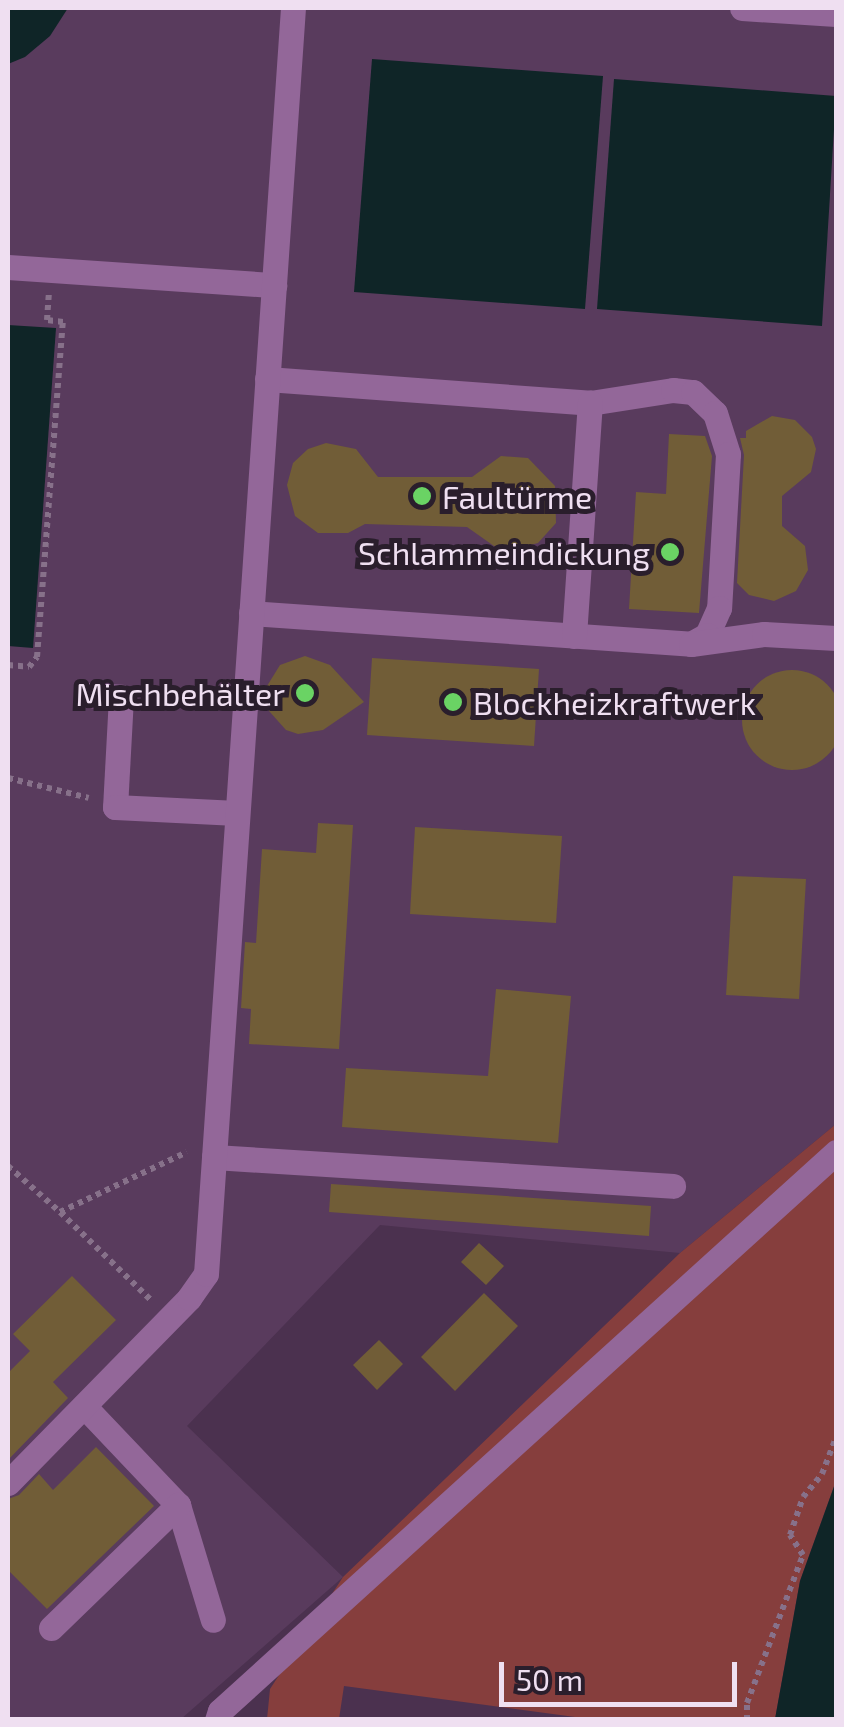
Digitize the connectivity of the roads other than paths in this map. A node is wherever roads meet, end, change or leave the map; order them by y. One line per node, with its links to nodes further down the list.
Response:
1 (293, 8): 5 (lane)
2 (742, 8): 3 (lane)
3 (836, 14)
4 (8, 267): 5 (lane)
5 (274, 285): 6 (lane)
6 (267, 380): 7 (lane); 8 (lane)
7 (590, 402): 9 (lane); 11 (lane)
8 (251, 612): 9 (lane); 13 (lane)
9 (574, 636): 11 (lane)
10 (836, 638): 11 (lane)
11 (692, 644)
12 (86, 695): 13 (lane)
13 (237, 812): 14 (lane)
14 (214, 1148): 16 (lane); 17 (lane)
15 (836, 1152): 22 (lane)
16 (673, 1186)
17 (84, 1406): 18 (lane); 19 (lane)
18 (8, 1482)
19 (178, 1505): 20 (lane); 21 (lane)
20 (213, 1620)
21 (51, 1628)
22 (217, 1720)

